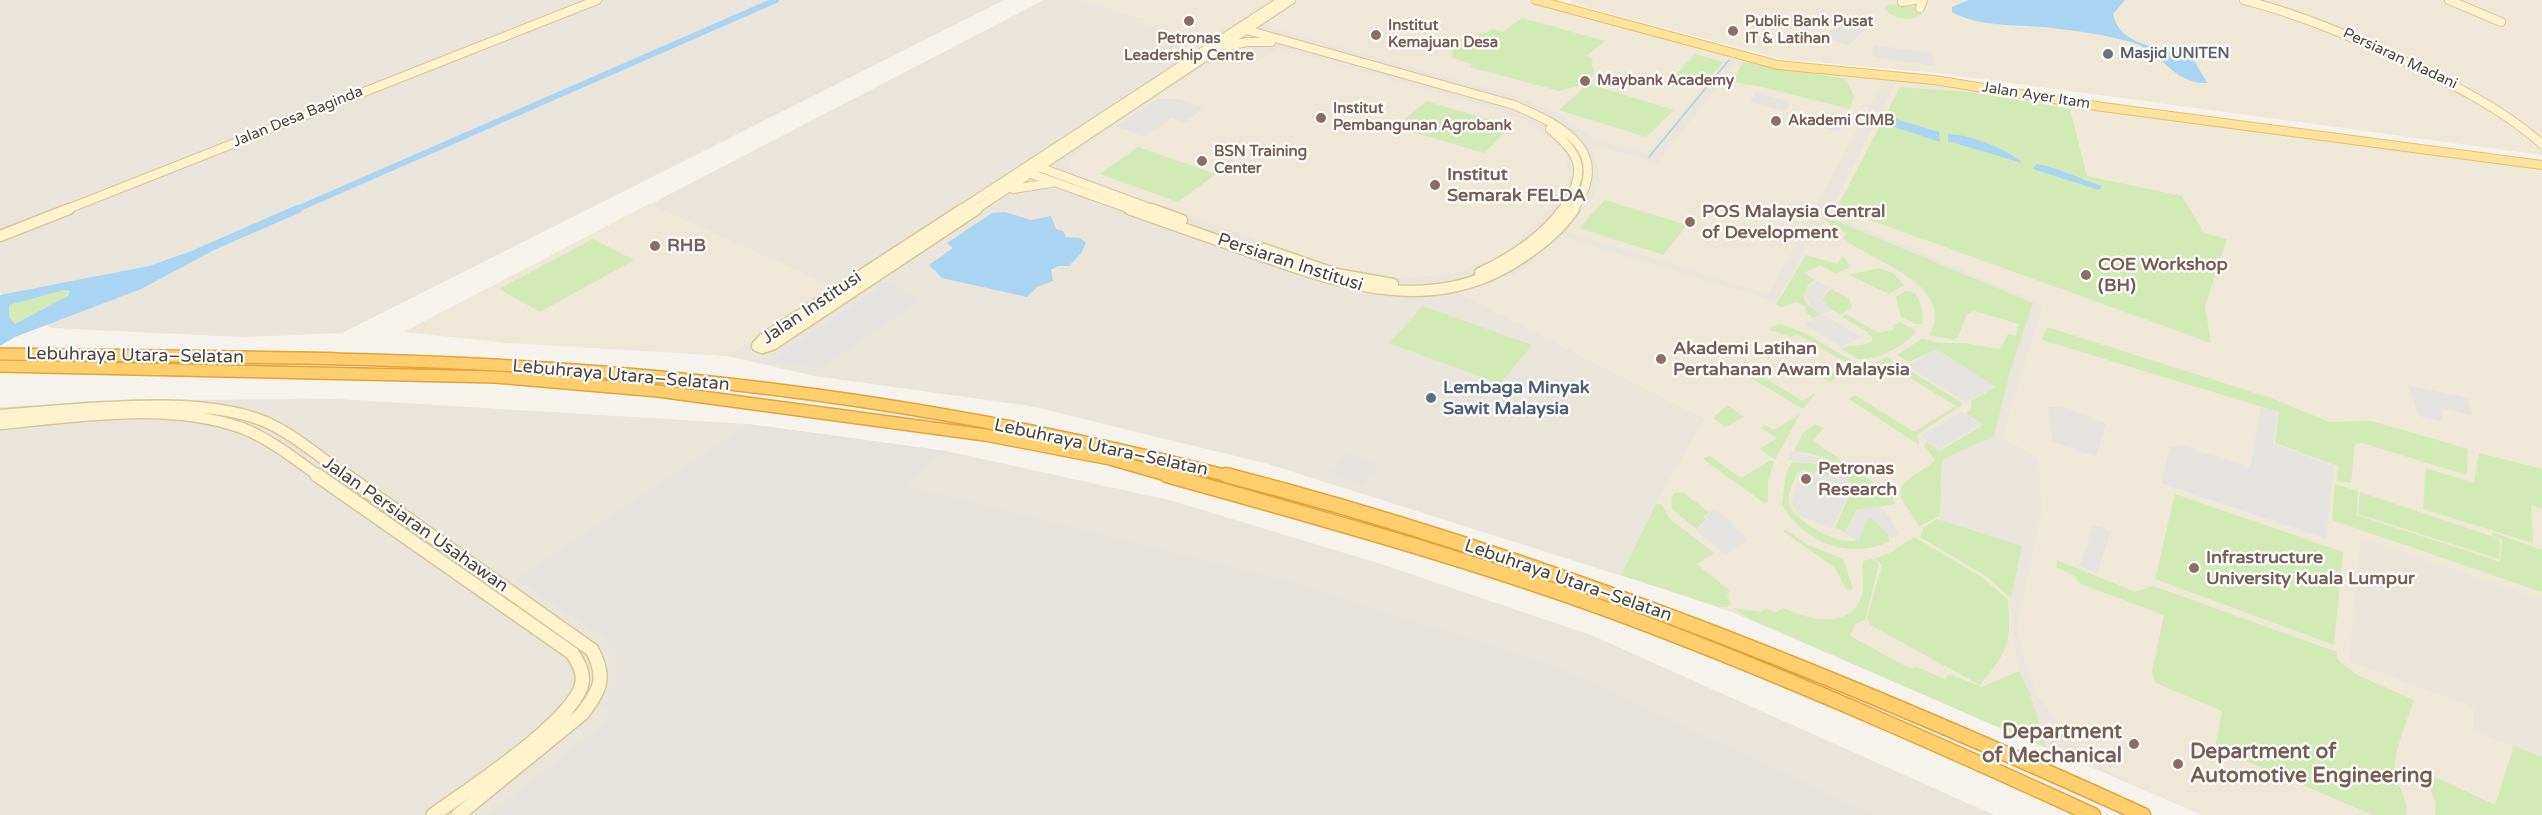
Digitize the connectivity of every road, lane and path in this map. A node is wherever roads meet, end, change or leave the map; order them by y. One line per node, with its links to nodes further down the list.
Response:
1 (597, 0): 22 (street, Jalan Desa Baginda)
2 (1282, 0): 12 (street, Jalan Institusi)
3 (1291, 0): 10 (street, Jalan Institusi)
4 (1536, 0): 18 (main road, Jalan Ayer Itam)
5 (1546, 0): 17 (main road, Jalan Ayer Itam)
6 (1915, 0): 9 (street)
7 (2244, 0): 15 (street, Persiaran Madani)
8 (2449, 0): 11 (street)
9 (1902, 2)
10 (1270, 14): 12 (street, Jalan Institusi); 13 (street)
11 (2504, 21)
12 (1240, 30): 13 (street, Persiaran Institusi); 14 (street, Jalan Institusi); 19 (street, Jalan Institusi)
13 (1273, 40): 14 (street); 20 (street, Persiaran Institusi)
14 (1218, 49): 16 (street, Jalan Institusi)
15 (2542, 144)
16 (1066, 150): 19 (street, Jalan Institusi); 20 (street)
17 (2542, 159)
18 (2542, 165)
19 (1031, 169): 20 (street, Persiaran Institusi); 21 (street, Jalan Institusi); 21 (street, Jalan Institusi)
20 (1063, 181): 21 (street)
21 (999, 194)
22 (0, 236)
23 (0, 354): 30 (highway, Lebuhraya Utara–Selatan)
24 (0, 366): 29 (highway, Lebuhraya Utara–Selatan)
25 (0, 415): 28 (street, Jalan Persiaran Usahawan)
26 (0, 424): 27 (street, Jalan Persiaran Usahawan)
27 (433, 815)
28 (458, 815)
29 (2093, 815)
30 (2143, 815)

